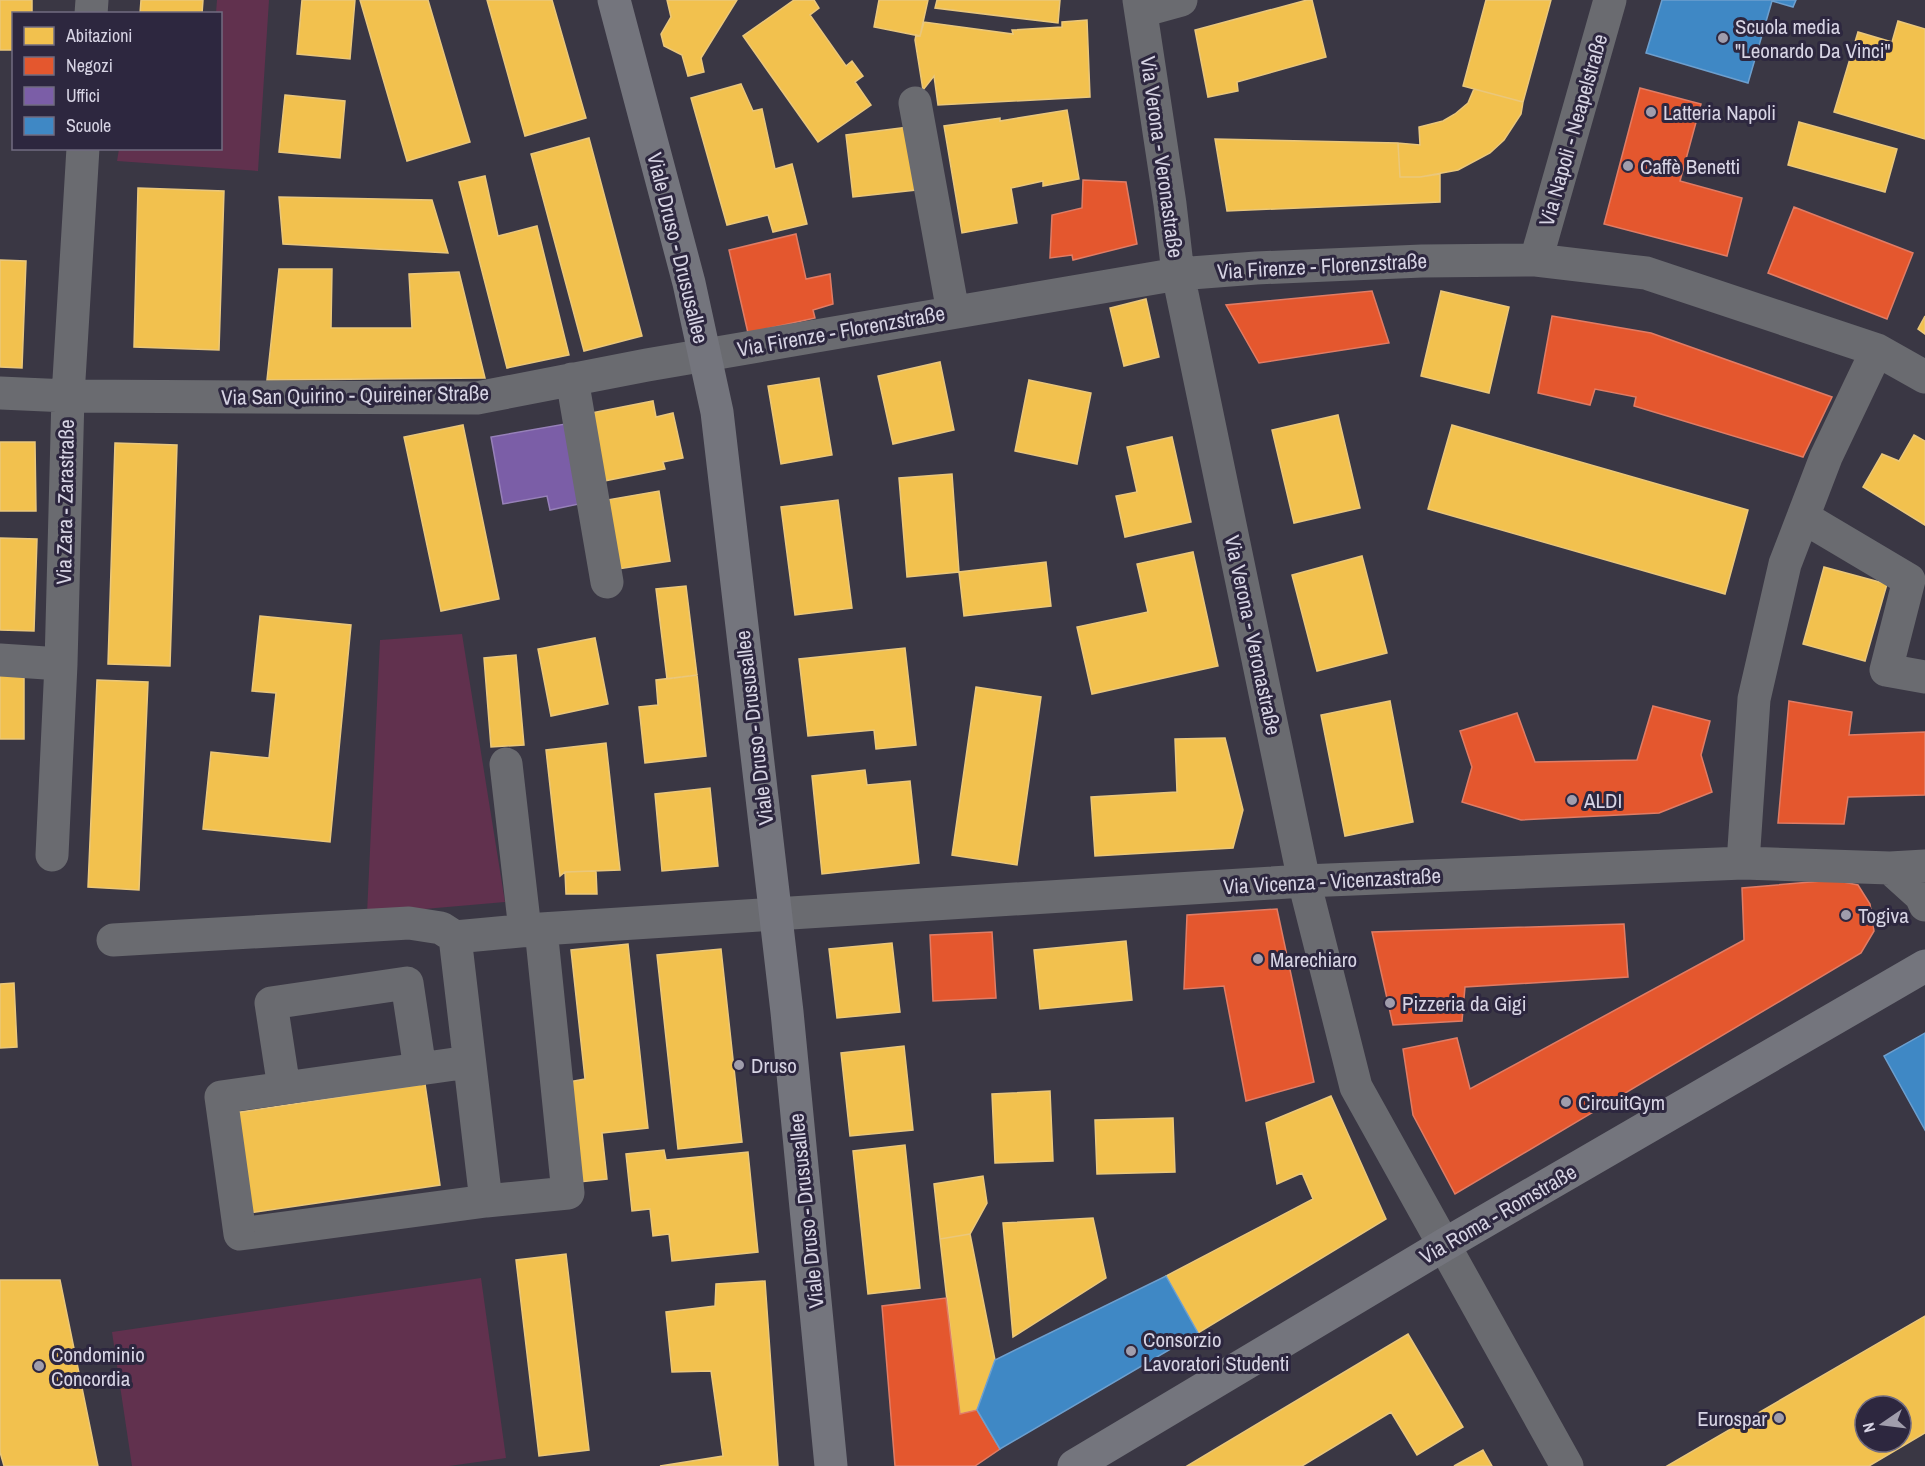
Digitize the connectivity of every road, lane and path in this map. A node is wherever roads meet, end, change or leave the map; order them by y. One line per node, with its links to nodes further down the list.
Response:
1 (614, 0): 11 (main road, Viale Druso - Drususallee)
2 (1180, 0): 4 (street)
3 (1610, 0): 7 (street, Via Napoli - Neapelstraße)
4 (1140, 5): 8 (street, Via Verona - Veronastraße)
5 (915, 103): 9 (street)
6 (83, 150): 15 (street, Via Zara - Zarastraße)
7 (1536, 260): 8 (street, Via Firenze - Florenzstraße); 10 (street, Via Firenze - Florenzstraße)
8 (1179, 274): 9 (street, Via Firenze - Florenzstraße); 26 (street, Via Verona - Veronastraße)
9 (953, 312): 11 (street, Via Firenze - Florenzstraße)
10 (1876, 350): 12 (street, Via Firenze - Florenzstraße); 16 (street)
11 (705, 355): 13 (street, Via San Quirino - Quireiner Straße); 28 (main road, Viale Druso - Drususallee)
12 (1925, 377)
13 (572, 379): 15 (street, Via San Quirino - Quireiner Straße); 17 (street)
14 (0, 393): 15 (street, Via San Quirino - Quireiner Straße)
15 (68, 396): 19 (street, Via Zara - Zarastraße)
16 (1803, 517): 20 (street); 23 (street)
17 (607, 582)
18 (0, 660): 19 (street)
19 (61, 664): 22 (street, Via Zara - Zarastraße)
20 (1925, 677)
21 (506, 764): 29 (street)
22 (52, 855)
23 (1743, 863): 25 (street, Via Vicenza - Vicenzastraße); 26 (street, Via Vicenza - Vicenzastraße)
24 (1925, 866): 25 (street, Via Vicenza - Vicenzastraße)
25 (1890, 868): 27 (street)
26 (1304, 881): 28 (street, Via Vicenza - Vicenzastraße); 37 (street, Via Verona - Veronastraße)
27 (1925, 905)
28 (775, 914): 29 (street, Via Vicenza - Vicenzastraße); 38 (main road, Viale Druso - Drususallee)
29 (533, 930): 30 (street, Via Vicenza - Vicenzastraße); 36 (street)
30 (455, 937): 31 (street); 33 (street)
31 (112, 940)
32 (1925, 966): 37 (main road, Via Roma - Romstraße)
33 (470, 1062): 34 (street); 36 (street)
34 (420, 1069): 35 (street); 35 (street)
35 (284, 1088): 36 (street)
36 (486, 1201)
37 (1444, 1245): 39 (main road, Via Roma - Romstraße); 40 (street, Via Verona - Veronastraße)
38 (831, 1466)
39 (1074, 1466)
40 (1567, 1466)

